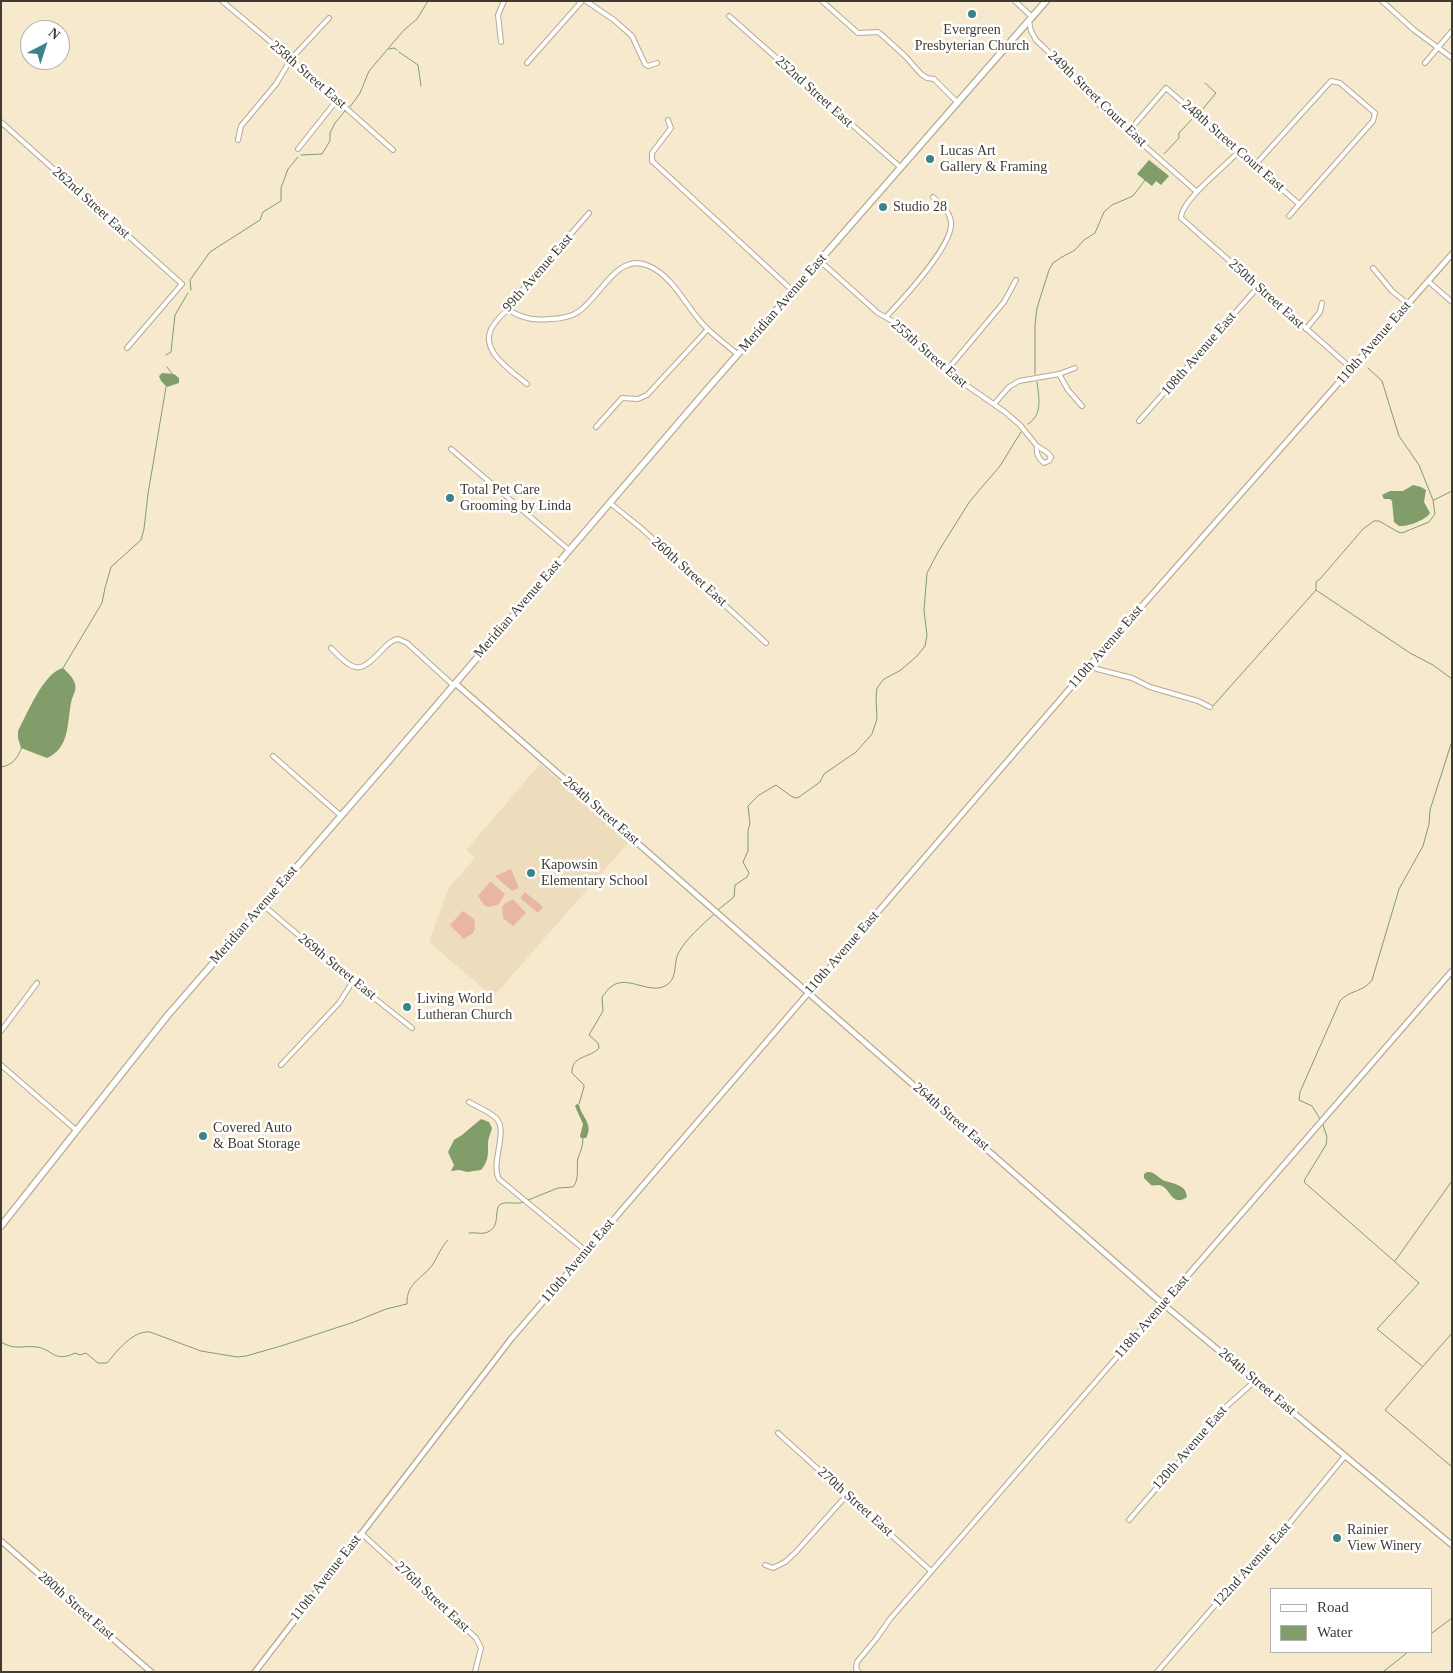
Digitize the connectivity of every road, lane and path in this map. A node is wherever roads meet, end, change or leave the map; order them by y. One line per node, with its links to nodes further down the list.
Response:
1 (222, 1): 16 (street, 258th Street East)
2 (582, 1): 19 (street)
3 (586, 1): 17 (street)
4 (822, 1): 21 (street)
5 (1015, 1): 11 (street)
6 (1046, 1): 11 (main road, Meridian Avenue East)
7 (1382, 1): 14 (street)
8 (503, 2): 13 (street)
9 (729, 16): 30 (street, 252nd Street East)
10 (329, 18): 16 (street)
11 (1031, 18): 21 (main road, Meridian Avenue East); 24 (street, 249th Street Court East)
12 (1452, 31): 14 (street)
13 (502, 42)
14 (1438, 48): 15 (street); 18 (street)
15 (1452, 58)
16 (291, 60): 20 (street, 258th Street East); 25 (street)
17 (657, 63)
18 (1425, 63)
19 (527, 64)
20 (337, 100): 26 (street); 27 (street, 258th Street East)
21 (957, 102): 30 (main road, Meridian Avenue East)
22 (668, 120): 42 (street)
23 (1, 122): 50 (street, 262nd Street East)
24 (1128, 132): 28 (street, 248th Street Court East); 31 (street, 249th Street Court East)
25 (238, 140)
26 (298, 149)
27 (393, 150)
28 (1239, 151): 29 (street, 248th Street Court East); 31 (street)
29 (1255, 165): 33 (street, 248th Street Court East); 33 (street)
30 (900, 167): 37 (main road, Meridian Avenue East)
31 (1197, 192): 41 (street, 250th Street East)
32 (932, 197): 47 (street)
33 (1299, 204): 35 (street)
34 (589, 212): 46 (street, 99th Avenue East)
35 (1289, 216)
36 (1452, 254): 40 (street, 110th Avenue East)
37 (820, 262): 42 (main road, Meridian Avenue East); 47 (street, 255th Street East)
38 (1373, 268): 45 (street)
39 (1016, 280): 54 (street)
40 (1428, 281): 43 (street); 45 (street, 110th Avenue East)
41 (1258, 287): 49 (street, 250th Street East); 59 (street, 108th Avenue East)
42 (793, 291): 51 (main road, Meridian Avenue East)
43 (1452, 302)
44 (1322, 303): 49 (street)
45 (1408, 304): 53 (street, 110th Avenue East)
46 (509, 310): 48 (street); 56 (street, 99th Avenue East)
47 (886, 318): 54 (street, 255th Street East)
48 (708, 329): 51 (street); 60 (street)
49 (1306, 329): 53 (street, 250th Street East)
50 (127, 348)
51 (738, 355): 63 (main road, Meridian Avenue East)
52 (1076, 368): 55 (street)
53 (1351, 368): 67 (street, 110th Avenue East)
54 (948, 369): 57 (street, 255th Street East)
55 (1059, 374): 57 (street); 58 (street)
56 (527, 384)
57 (994, 403): 61 (street, 255th Street East)
58 (1082, 406)
59 (1139, 421)
60 (596, 427)
61 (1037, 446): 61 (street, 255th Street East)
62 (452, 449): 64 (street)
63 (610, 502): 64 (main road, Meridian Avenue East); 65 (street, 260th Street East)
64 (569, 550): 68 (main road, Meridian Avenue East)
65 (766, 643)
66 (331, 648): 68 (street)
67 (1090, 664): 69 (street); 76 (street, 110th Avenue East)
68 (454, 684): 71 (main road, Meridian Avenue East); 76 (street, 264th Street East)
69 (1210, 707)
70 (273, 756): 71 (street)
71 (340, 816): 72 (main road, Meridian Avenue East)
72 (263, 905): 74 (street, 269th Street East); 82 (main road, Meridian Avenue East)
73 (1452, 971): 85 (street, 118th Avenue East)
74 (353, 981): 77 (street, 269th Street East); 80 (street)
75 (37, 983): 78 (street)
76 (808, 993): 84 (street, 110th Avenue East); 85 (street, 264th Street East)
77 (412, 1028)
78 (1, 1031)
79 (1, 1065): 82 (street)
80 (281, 1065)
81 (469, 1102): 84 (street)
82 (76, 1130): 83 (main road, Meridian Avenue East)
83 (1, 1226)
84 (586, 1251): 91 (street, 110th Avenue East)
85 (1164, 1304): 86 (street, 264th Street East); 95 (street, 118th Avenue East)
86 (1255, 1381): 88 (street, 264th Street East); 90 (street, 120th Avenue East)
87 (778, 1433): 89 (street, 270th Street East)
88 (1345, 1456): 93 (street, 264th Street East); 100 (street, 122nd Avenue East)
89 (846, 1494): 94 (street); 95 (street, 270th Street East)
90 (1129, 1520)
91 (361, 1533): 97 (street, 110th Avenue East); 98 (street, 276th Street East)
92 (1, 1541): 96 (street, 280th Street East)
93 (1452, 1546)
94 (765, 1565)
95 (931, 1571): 99 (street, 118th Avenue East)
96 (151, 1672)
97 (255, 1672)
98 (475, 1672)
99 (859, 1672)
100 (1157, 1672)

